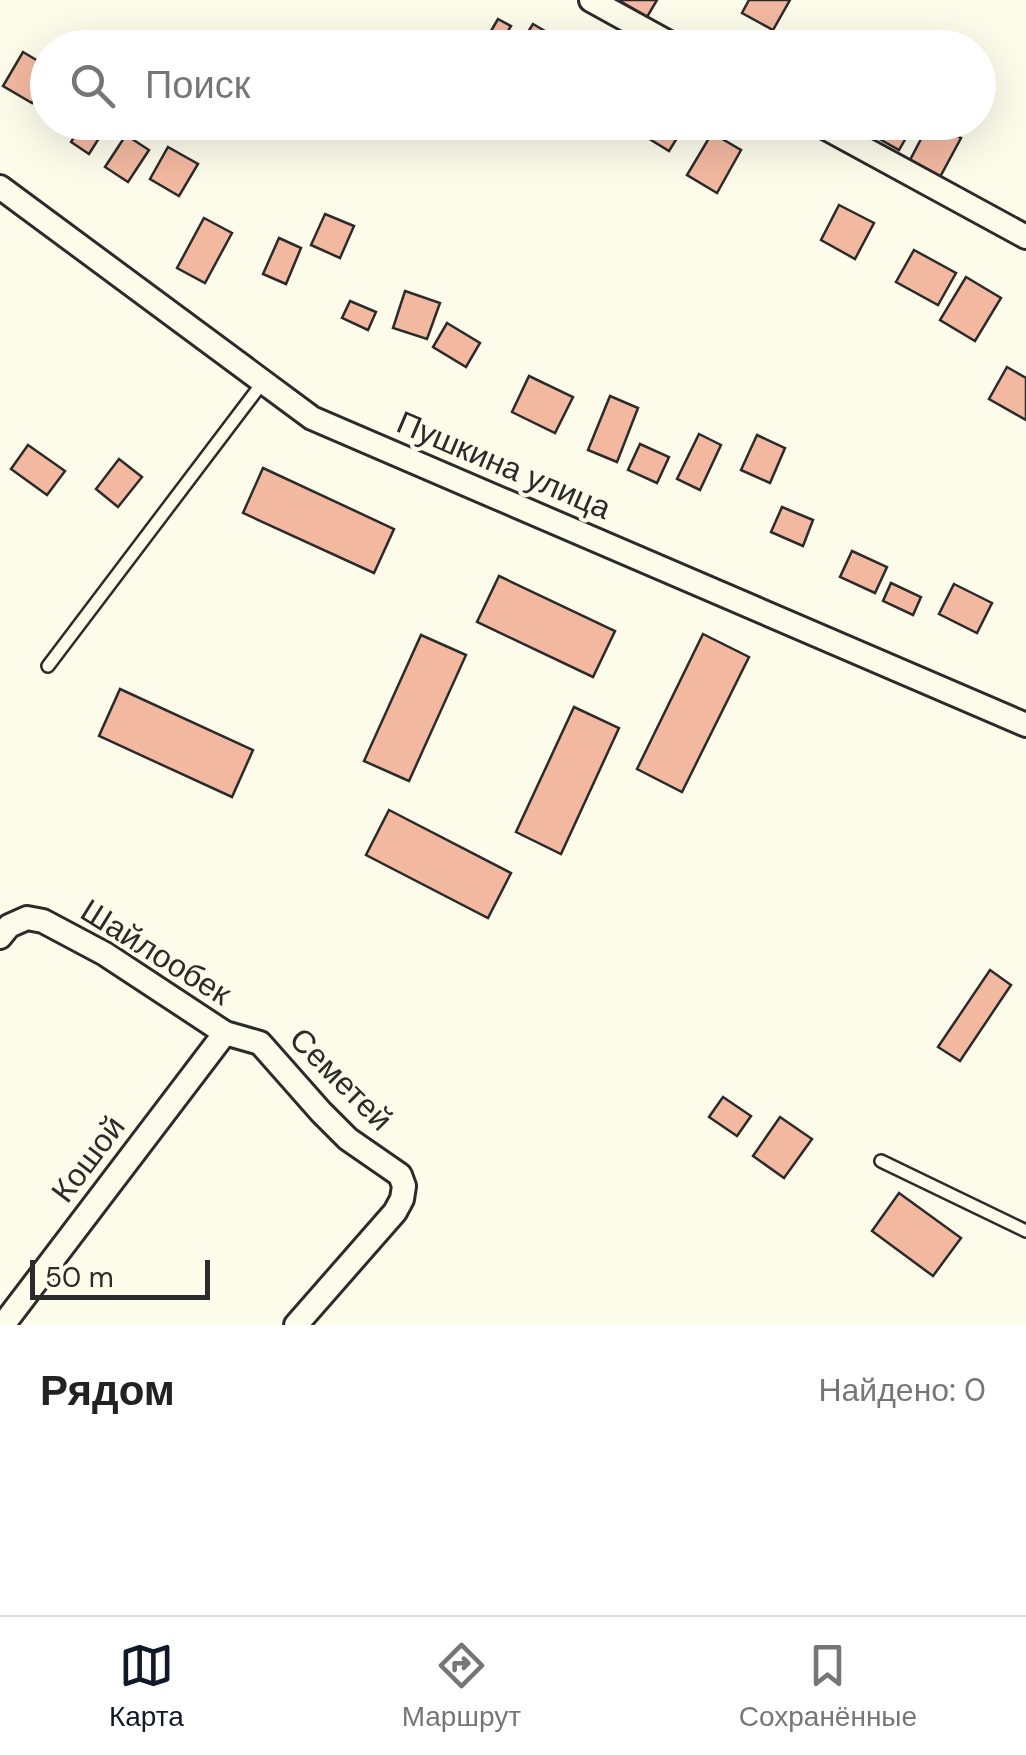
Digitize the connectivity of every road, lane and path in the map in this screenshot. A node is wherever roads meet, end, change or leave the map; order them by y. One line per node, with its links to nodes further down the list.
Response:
1 (591, 0): 2 (street)
2 (645, 30)
3 (848, 140): 5 (street)
4 (0, 188): 6 (street, Пушкина улица)
5 (1026, 238)
6 (263, 382): 7 (lane); 8 (street, Пушкина улица)
7 (48, 666)
8 (1026, 724)
9 (0, 937): 10 (street, Шайлообек)
10 (225, 1033): 13 (street, Кошой); 14 (street, Семетей)
11 (881, 1161): 12 (lane)
12 (1026, 1231)
13 (3, 1325)
14 (296, 1325)

